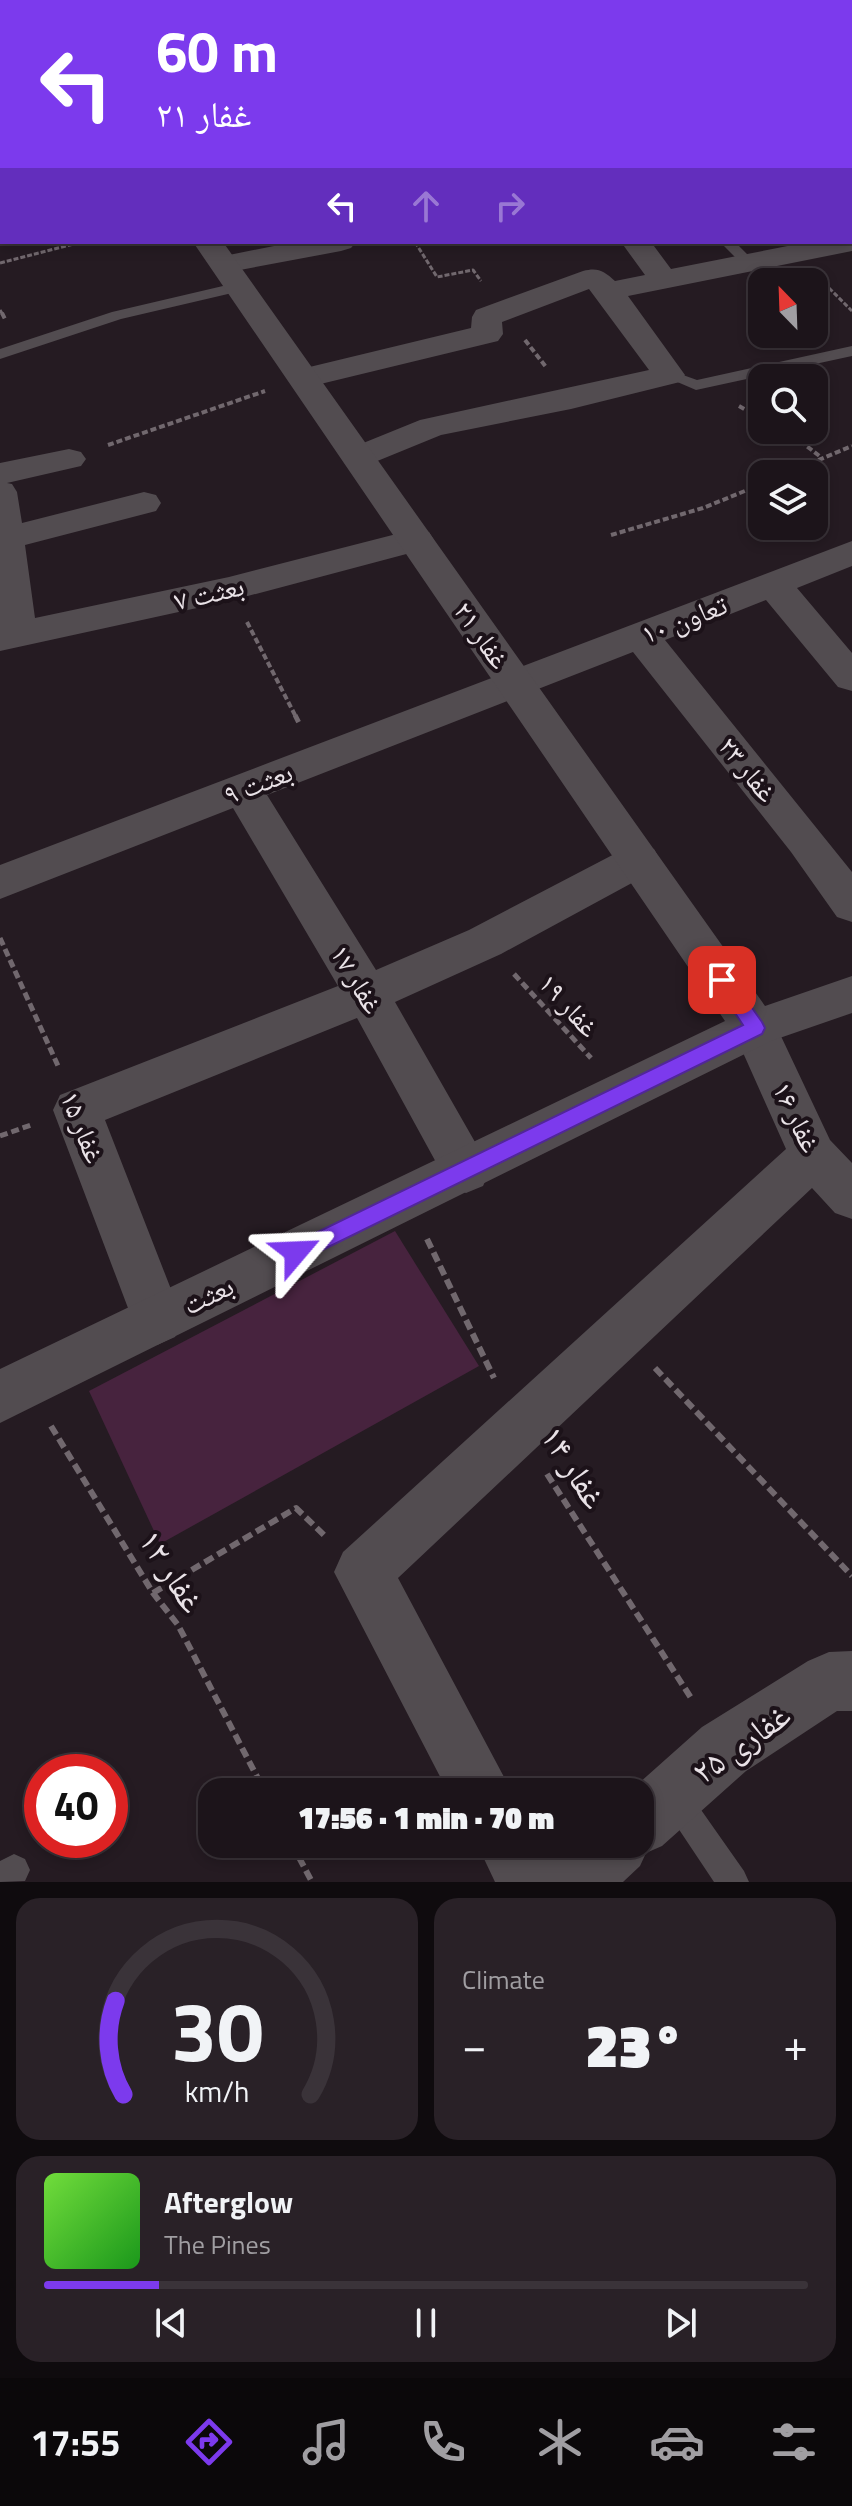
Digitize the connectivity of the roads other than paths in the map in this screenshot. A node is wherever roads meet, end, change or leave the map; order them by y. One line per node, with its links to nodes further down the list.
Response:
1 (331, 244): 5 (street)
2 (637, 244): 6 (street)
3 (831, 244): 4 (street)
4 (738, 253): 6 (street)
5 (224, 265): 9 (lane); 11 (street, غفار ۲۱)
6 (664, 280): 7 (street)
7 (609, 291): 10 (street); 11 (street)
8 (852, 351): 10 (lane)
9 (0, 354)
10 (669, 375): 12 (street)
11 (304, 378): 12 (street, غفار ۲۱)
12 (358, 457): 18 (street, غفار ۲۱)
13 (69, 459): 14 (street)
14 (0, 474)
15 (0, 492): 17 (street)
16 (144, 503): 17 (street)
17 (6, 538): 21 (street)
18 (416, 540): 21 (street, بعثت ۷); 24 (street, غفار ۲۱)
19 (852, 553): 20 (street, تعاون ۱۰)
20 (773, 584): 22 (street, تعاون ۱۰); 23 (street)
21 (10, 636)
22 (641, 636): 24 (street, تعاون ۱۰); 28 (street, غفار ۲۳)
23 (852, 678)
24 (515, 682): 25 (street, بعثت ۹); 26 (street, غفار ۲۱)
25 (243, 790): 27 (street, بعثت ۹); 29 (street, غفار ۱۷)
26 (639, 860): 29 (street); 31 (street, غفار ۲۱)
27 (0, 882)
28 (852, 905)
29 (367, 994): 33 (street, غفار ۱۷); 35 (street, غفار ۱۵)
30 (852, 994): 31 (street, بعثت)
31 (755, 1028): 32 (street, غفار ۱۶); 33 (street, بعثت)
32 (813, 1155): 34 (street, غفار ۱۶); 38 (street)
33 (466, 1171): 35 (street, بعثت)
34 (852, 1197)
35 (157, 1320): 36 (street, بعثت)
36 (13, 1391)
37 (852, 1681): 39 (street, غفاری ۲۵)
38 (473, 1778)
39 (656, 1810): 44 (lane)
40 (517, 1858): 42 (street)
41 (603, 1858): 43 (street)
42 (530, 1882)
43 (576, 1882)
44 (733, 1882)

